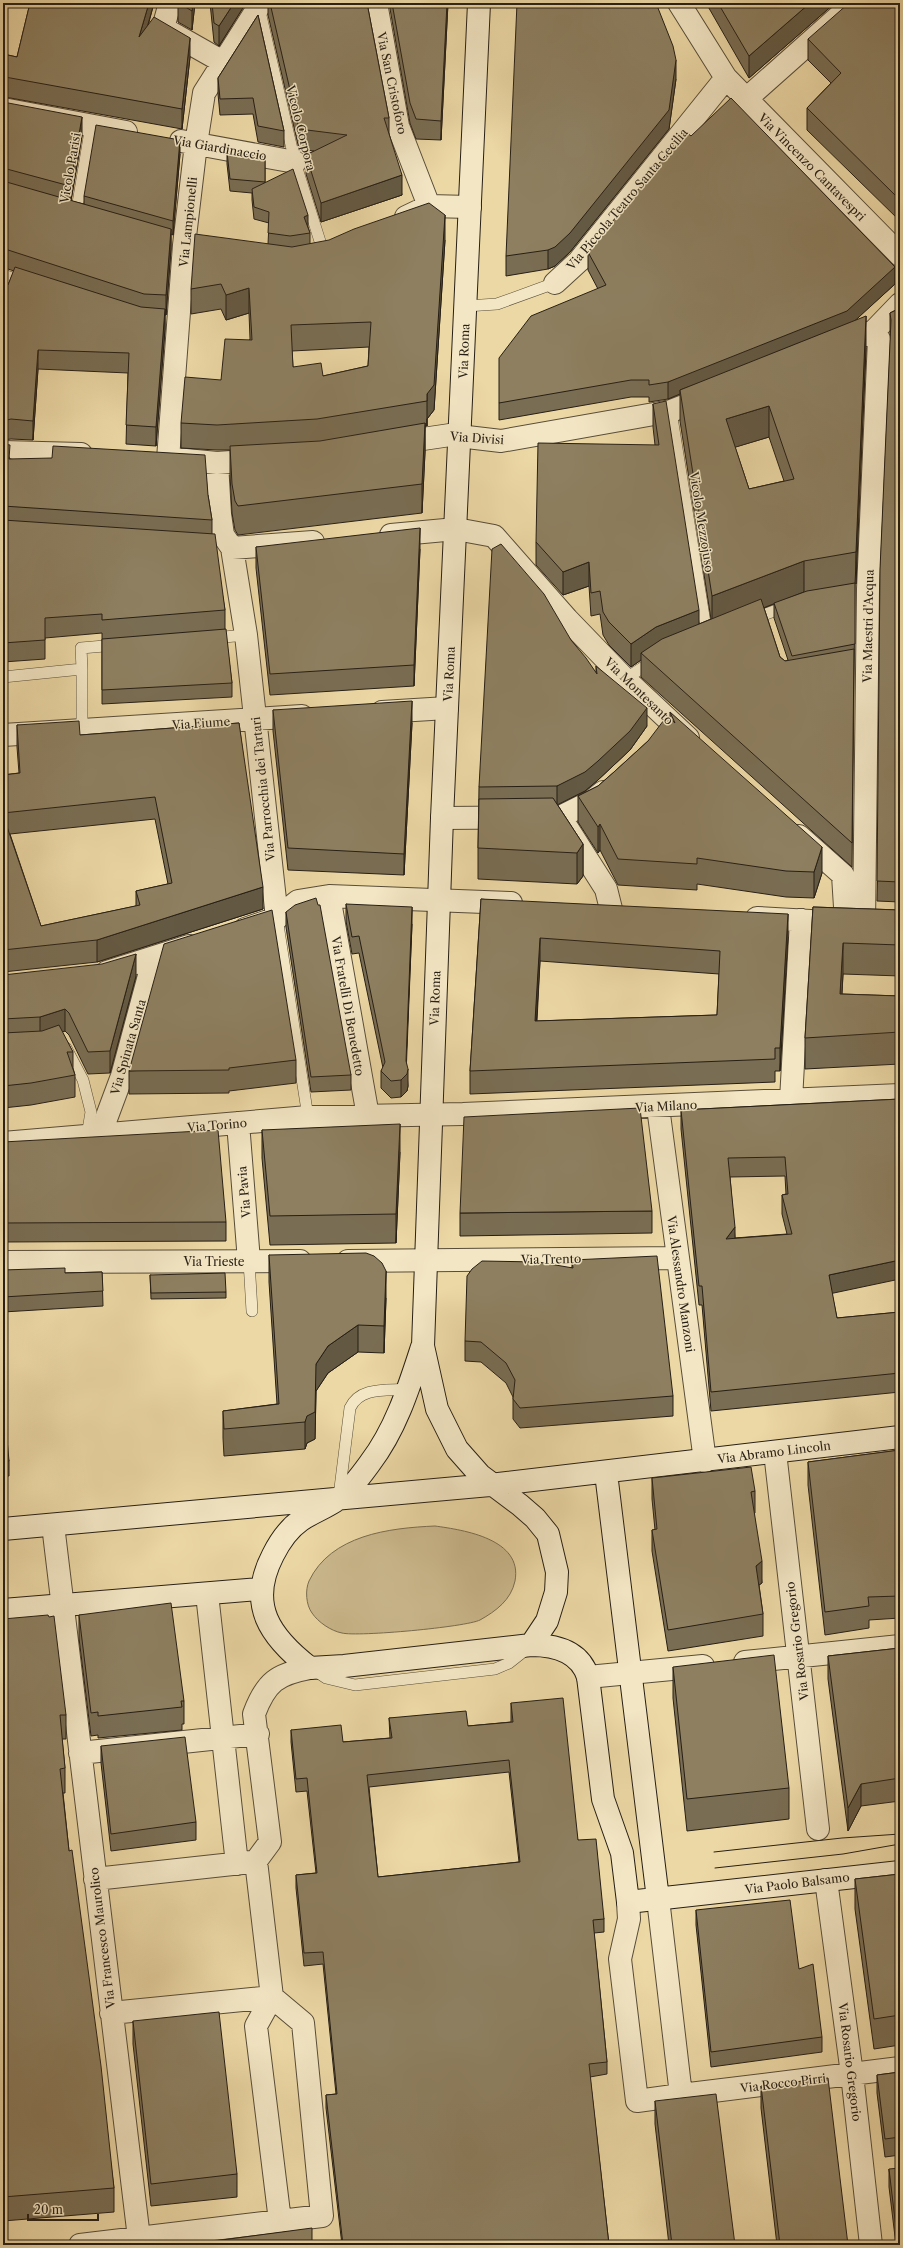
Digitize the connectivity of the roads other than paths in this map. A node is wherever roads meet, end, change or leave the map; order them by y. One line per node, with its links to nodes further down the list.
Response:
1 (170, 3): 7 (street)
2 (376, 3): 14 (street, Via San Cristoforo)
3 (479, 3): 15 (street, Via Roma)
4 (679, 3): 8 (street, Via Vincenzo Cantavespri)
5 (854, 3): 9 (street)
6 (260, 5): 7 (street, Via Lampionelli); 13 (lane, Vicolo Corpora)
7 (222, 62): 12 (street, Via Lampionelli)
8 (726, 78): 9 (street, Via Vincenzo Cantavespri); 24 (street, Via Piccola Teatro Santa Cecilia)
9 (746, 100): 21 (street, Via Vincenzo Cantavespri)
10 (3, 109): 11 (street, Via Giardinaccio)
11 (91, 125): 12 (street, Via Giardinaccio); 16 (lane, Vicolo Parisi)
12 (196, 144): 13 (street, Via Giardinaccio); 18 (street, Via Lampionelli)
13 (296, 162): 22 (lane, Vicolo Corpora)
14 (429, 206): 15 (street); 17 (street)
15 (470, 207): 27 (street, Via Roma)
16 (87, 218)
17 (387, 226)
18 (177, 243): 20 (street); 37 (street, Via Lampionelli)
19 (345, 245): 22 (street)
20 (207, 248)
21 (900, 255)
22 (314, 256)
23 (8, 279): 25 (lane)
24 (555, 283): 27 (lane, Via Piccola Teatro Santa Cecilia)
25 (33, 285)
26 (900, 304): 28 (street)
27 (466, 306): 32 (street, Via Roma)
28 (874, 331): 29 (street); 76 (street, Via Maestri d'Acqua)
29 (820, 352)
30 (729, 389): 31 (street, Via Divisi)
31 (671, 410): 32 (street, Via Divisi); 48 (lane, Vicolo Mezzojuso)
32 (461, 438): 33 (street, Via Divisi); 40 (street, Via Roma)
33 (373, 447)
34 (3, 452): 35 (street)
35 (102, 455)
36 (146, 457): 37 (street)
37 (168, 458): 39 (street)
38 (279, 459): 39 (street)
39 (217, 463): 43 (street, Via Parrocchia dei Tartari)
40 (456, 529): 41 (street, Via Montesanto); 55 (street, Via Montesanto); 56 (street, Via Roma)
41 (371, 537)
42 (332, 540): 43 (street)
43 (224, 548): 49 (street, Via Parrocchia dei Tartari)
44 (799, 602): 45 (lane)
45 (765, 614): 46 (lane); 47 (lane)
46 (743, 623)
47 (770, 628)
48 (722, 632)
49 (246, 635): 50 (lane); 59 (street, Via Parrocchia dei Tartari)
50 (199, 639)
51 (128, 644): 53 (lane)
52 (666, 654): 55 (lane)
53 (82, 669): 54 (lane); 60 (lane)
54 (3, 677)
55 (625, 679): 62 (street, Via Montesanto)
56 (447, 708): 57 (street); 65 (street, Via Roma)
57 (363, 713)
58 (324, 715): 59 (street, Via Fiume)
59 (255, 719): 60 (street, Via Fiume); 74 (street, Via Parrocchia dei Tartari)
60 (82, 731): 61 (street, Via Fiume)
61 (3, 735)
62 (703, 752)
63 (617, 779): 64 (street)
64 (560, 817): 65 (street); 71 (street)
65 (442, 818): 68 (street, Via Roma)
66 (785, 824): 76 (street)
67 (329, 896): 68 (street); 74 (street); 87 (street, Via Fratelli Di Benedetto)
68 (440, 900): 69 (street); 86 (street, Via Roma)
69 (528, 904)
70 (588, 908): 71 (street)
71 (611, 909): 72 (street)
72 (634, 911)
73 (737, 917): 75 (street)
74 (277, 918): 78 (street); 88 (lane, Via Parrocchia dei Tartari)
75 (801, 920): 76 (street); 84 (street)
76 (855, 923): 77 (street)
77 (900, 926)
78 (228, 934)
79 (206, 941): 80 (street)
80 (154, 957): 81 (street); 90 (street, Via Spinata Santa)
81 (85, 976)
82 (57, 1040): 90 (lane)
83 (900, 1095): 84 (street, Via Milano)
84 (791, 1100): 85 (street, Via Milano)
85 (658, 1107): 86 (street, Via Milano); 92 (street, Via Alessandro Manzoni)
86 (431, 1115): 87 (street, Via Torino); 93 (street, Via Roma)
87 (368, 1116): 88 (street, Via Torino)
88 (308, 1117): 89 (street, Via Torino)
89 (238, 1124): 90 (street, Via Torino); 94 (street, Via Pavia)
90 (94, 1136): 91 (street, Via Torino)
91 (3, 1143)
92 (677, 1258): 93 (street, Via Trento); 101 (street, Via Alessandro Manzoni)
93 (425, 1260): 94 (street, Via Trieste); 97 (street, Via Roma)
94 (249, 1261): 95 (street, Via Trieste); 96 (lane)
95 (3, 1262)
96 (252, 1311)
97 (423, 1346): 98 (street); 103 (street)
98 (409, 1390): 104 (street); 104 (lane)
99 (900, 1437): 100 (street, Via Abramo Lincoln)
100 (775, 1452): 101 (street, Via Abramo Lincoln); 113 (street, Via Rosario Gregorio)
101 (705, 1461): 102 (street, Via Abramo Lincoln)
102 (606, 1473): 103 (street, Via Abramo Lincoln); 115 (street)
103 (490, 1485): 104 (street, Via Abramo Lincoln); 111 (street)
104 (339, 1499): 105 (street, Via Abramo Lincoln); 107 (street)
105 (53, 1525): 106 (street, Via Abramo Lincoln); 109 (street, Via Francesco Maurolico)
106 (3, 1529)
107 (260, 1589): 108 (street); 114 (street)
108 (207, 1594): 109 (street); 118 (street)
109 (63, 1605): 110 (street); 119 (street, Via Francesco Maurolico)
110 (3, 1610)
111 (531, 1645): 114 (street); 116 (street)
112 (900, 1646): 113 (street)
113 (799, 1656): 115 (street); 120 (street, Via Rosario Gregorio)
114 (310, 1668): 117 (street)
115 (630, 1672): 116 (street); 125 (street)
116 (588, 1677): 126 (street)
117 (258, 1734): 118 (street); 121 (street)
118 (223, 1739): 119 (street); 121 (street)
119 (80, 1753): 123 (street, Via Francesco Maurolico)
120 (818, 1829)
121 (246, 1862): 123 (street); 127 (street)
122 (900, 1872): 124 (street, Via Paolo Balsamo)
123 (95, 1879): 128 (street, Via Francesco Maurolico)
124 (826, 1880): 125 (street, Via Paolo Balsamo); 130 (street, Via Rosario Gregorio)
125 (658, 1899): 126 (street, Via Paolo Balsamo); 131 (street)
126 (628, 1902): 131 (street, Via Rocco Pirri)
127 (272, 1997): 128 (street); 132 (street); 132 (street)
128 (111, 2013): 133 (street, Via Francesco Maurolico)
129 (900, 2068): 130 (street, Via Rocco Pirri)
130 (852, 2074): 131 (street, Via Rocco Pirri); 135 (street, Via Rosario Gregorio)
131 (681, 2095)
132 (280, 2221): 133 (street)
133 (139, 2238): 134 (street)
134 (80, 2245)
135 (871, 2245)

